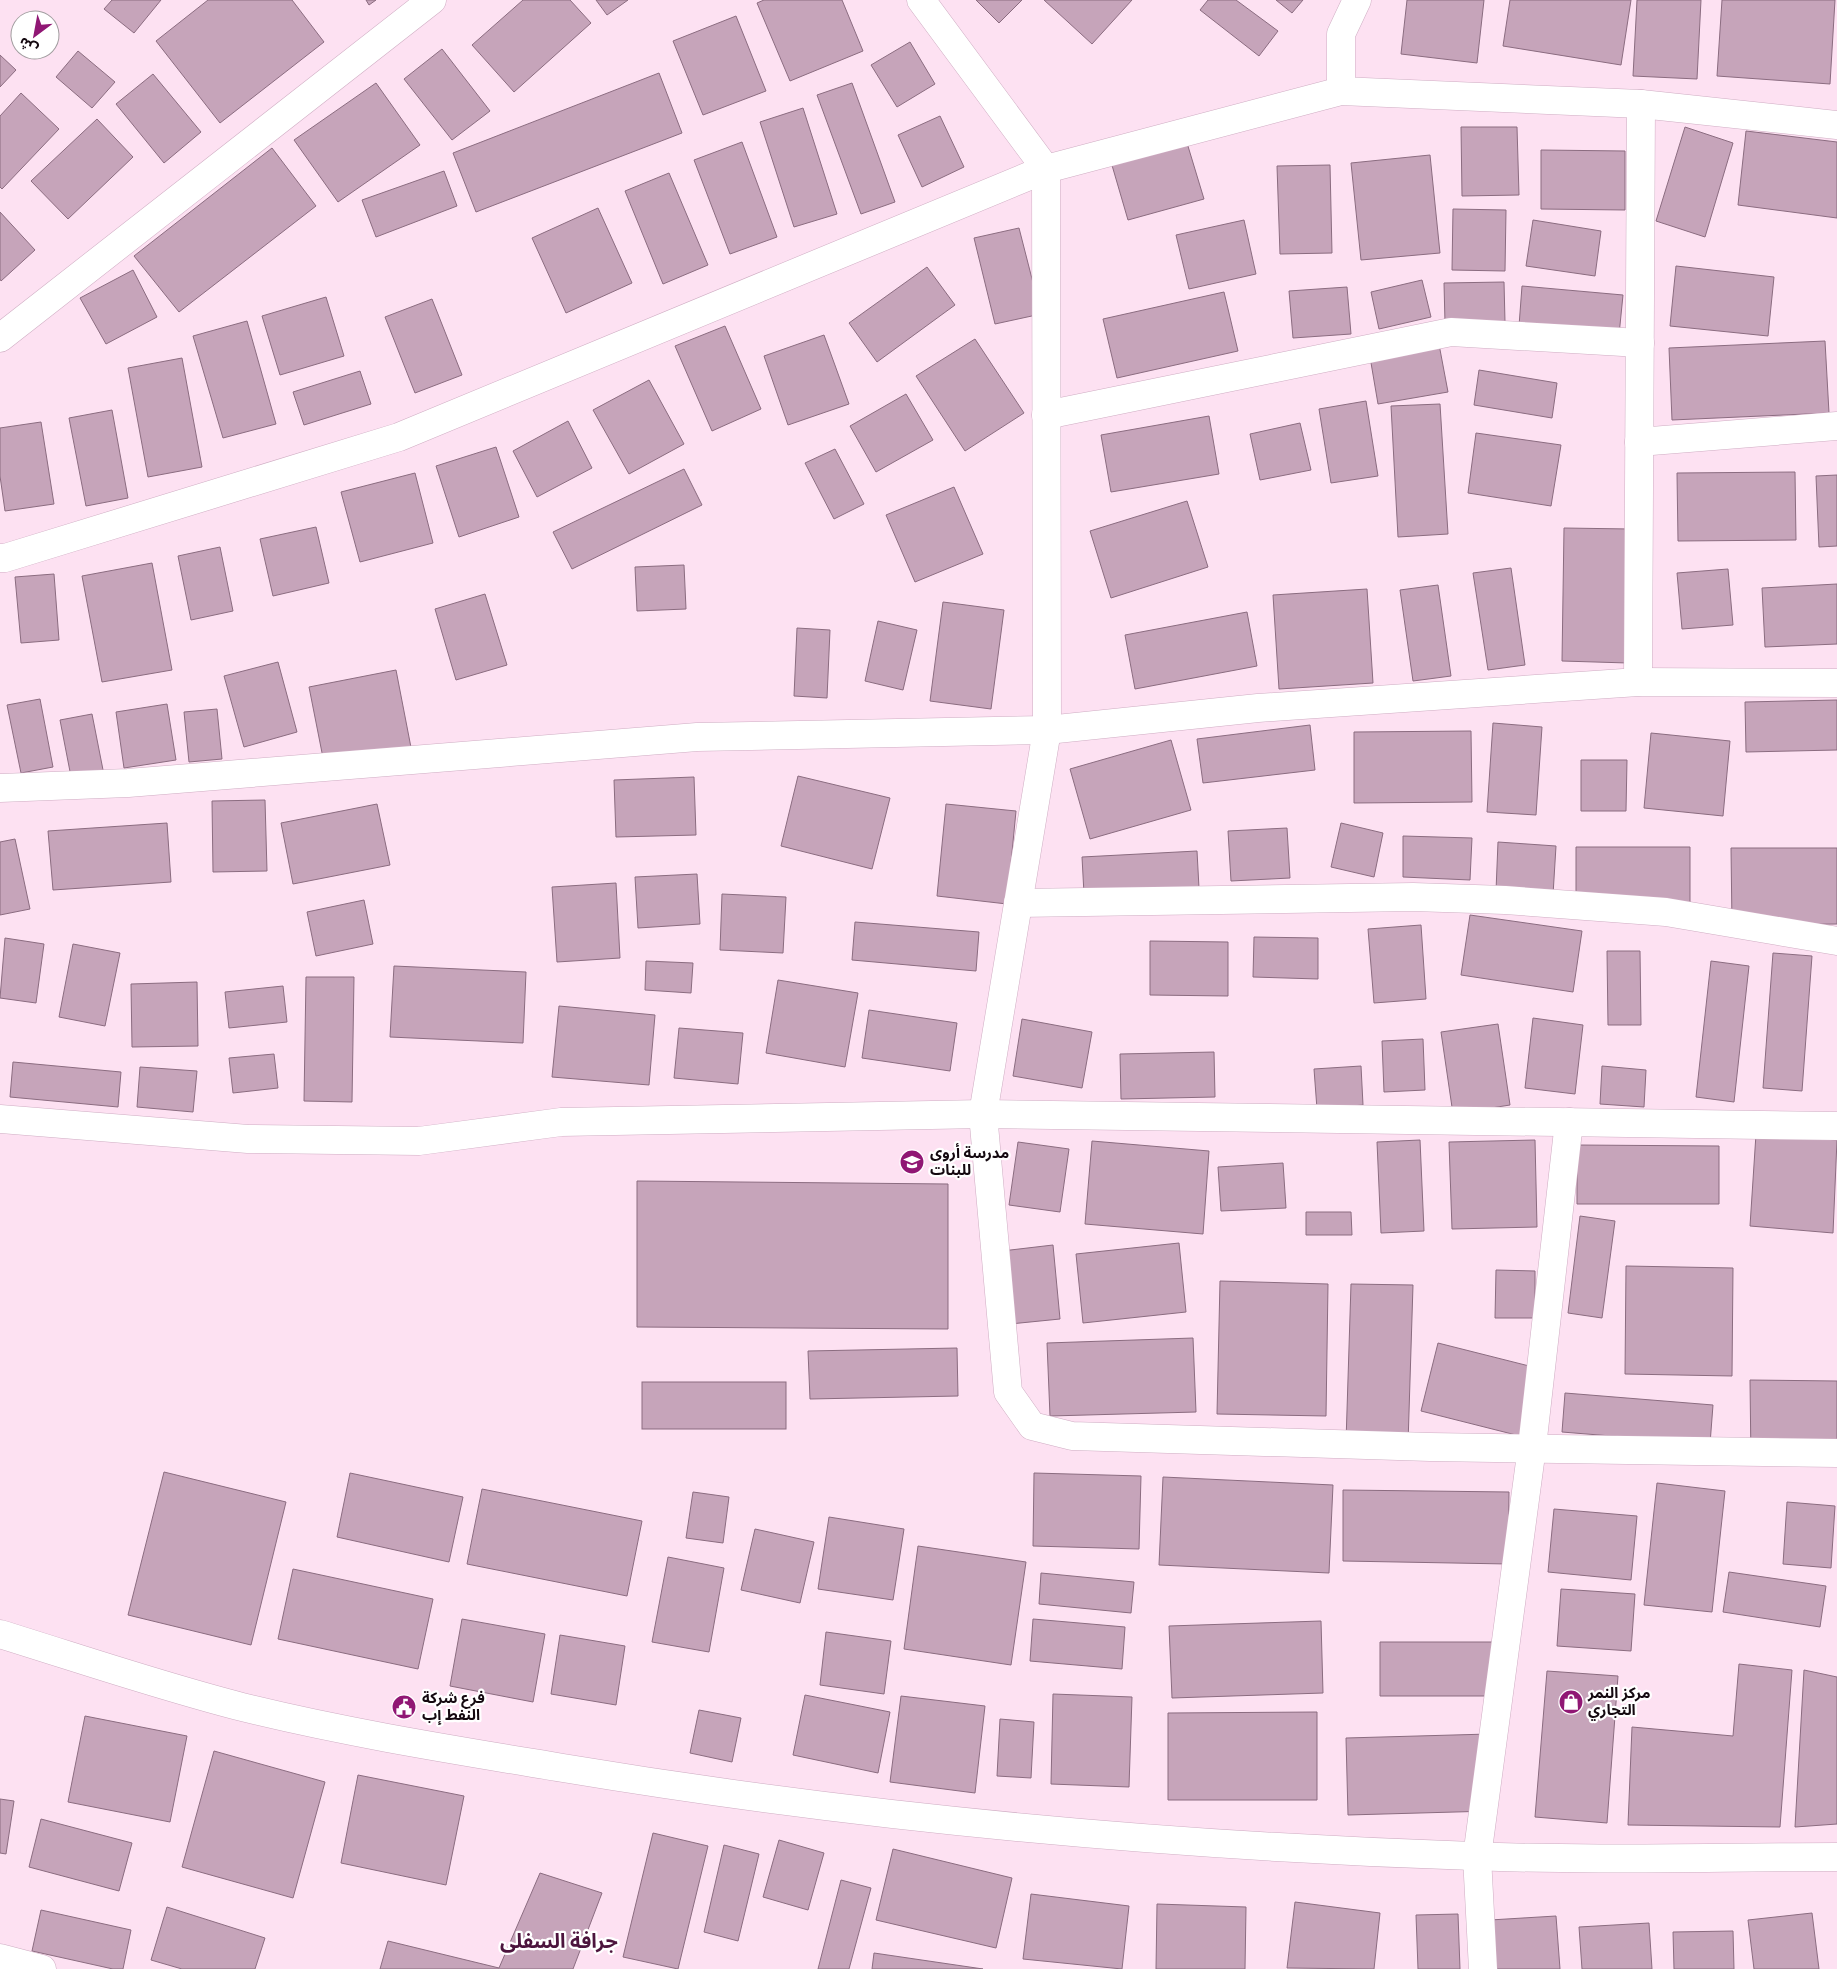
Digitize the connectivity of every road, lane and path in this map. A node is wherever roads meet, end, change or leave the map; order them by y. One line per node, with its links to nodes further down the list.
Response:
1 (432, 0): 8 (street)
2 (921, 0): 7 (street)
3 (1356, 0): 4 (street)
4 (1341, 91): 5 (street); 7 (street)
5 (1641, 104): 6 (street); 9 (street)
6 (1837, 125)
7 (1046, 169): 10 (street); 13 (street)
8 (0, 338)
9 (1640, 343): 10 (street); 12 (street)
10 (1046, 415): 16 (street)
11 (1837, 426): 12 (street)
12 (1639, 442): 14 (street)
13 (0, 558)
14 (1638, 682): 15 (street); 16 (street)
15 (1837, 682)
16 (1046, 730): 17 (street); 18 (street)
17 (0, 788)
18 (1018, 903): 19 (street); 20 (street)
19 (1837, 941)
20 (983, 1114): 21 (street); 22 (street); 24 (street)
21 (0, 1119)
22 (1569, 1122): 23 (street); 24 (street)
23 (1837, 1126)
24 (1532, 1447): 25 (street); 27 (street)
25 (1837, 1454)
26 (0, 1634): 27 (street)
27 (1477, 1857): 28 (street); 31 (street)
28 (1837, 1857)
29 (0, 1958): 30 (street)
30 (42, 1969)
31 (1483, 1969)

